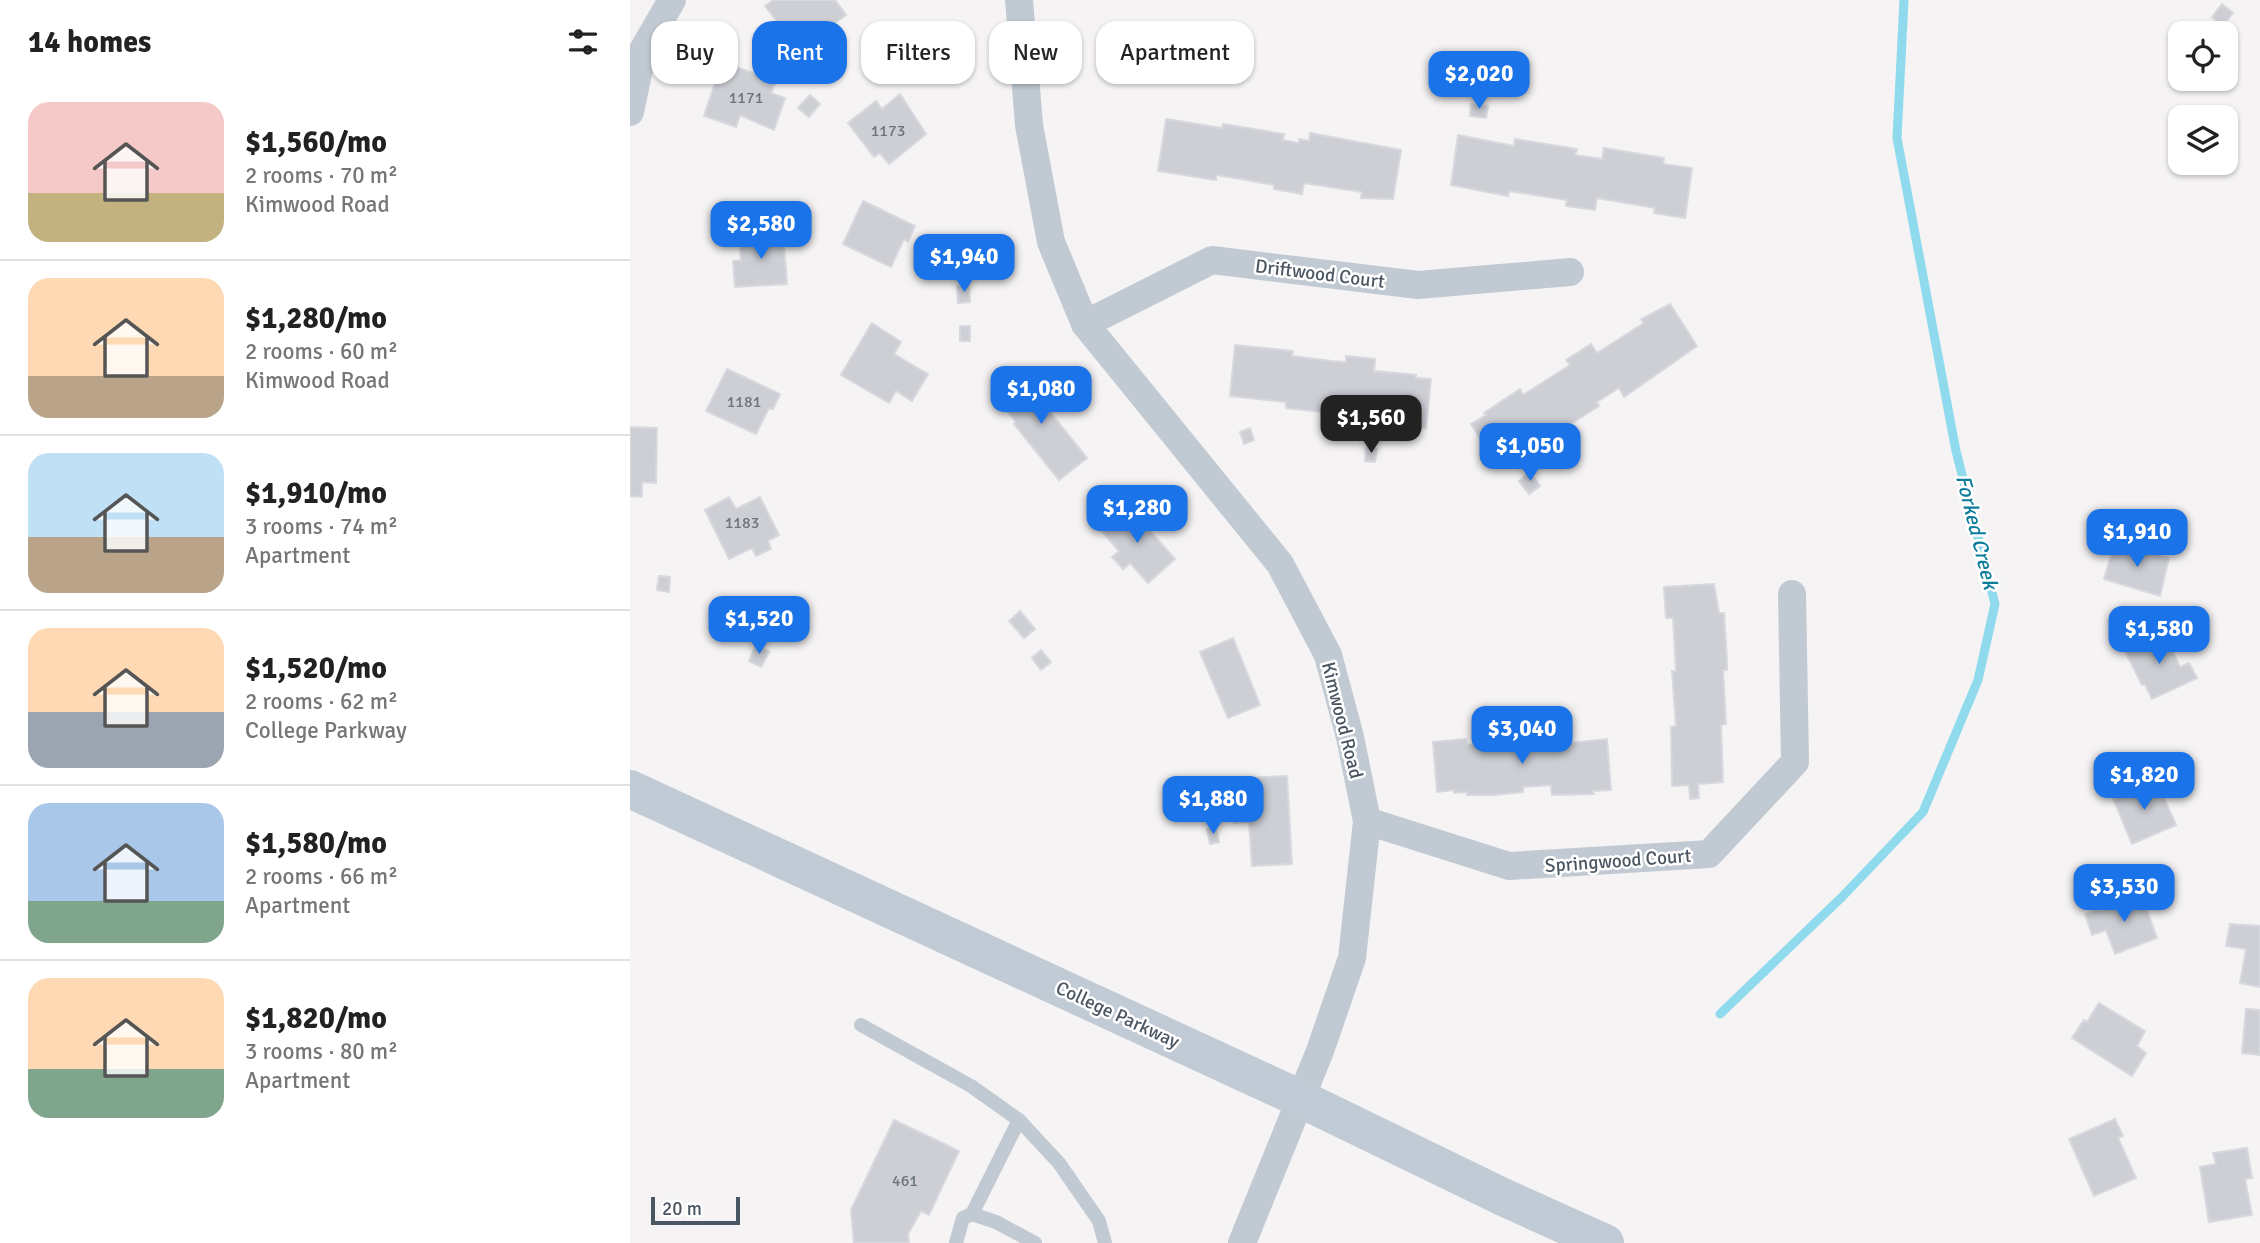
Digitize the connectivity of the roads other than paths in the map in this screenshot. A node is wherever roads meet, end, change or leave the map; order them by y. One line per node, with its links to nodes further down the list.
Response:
1 (672, 0): 3 (street)
2 (1019, 0): 5 (street, Kimwood Road)
3 (630, 112)
4 (1570, 272): 5 (street, Driftwood Court)
5 (1085, 324): 8 (street, Kimwood Road)
6 (1792, 594): 8 (street, Springwood Court)
7 (630, 789): 10 (main road, College Parkway)
8 (1367, 821): 10 (street, Kimwood Road)
9 (860, 1025): 11 (lane)
10 (1301, 1099): 16 (street, Kimwood Road); 17 (main road, College Parkway)
11 (1019, 1120): 12 (lane); 15 (lane)
12 (972, 1214): 13 (lane); 14 (lane)
13 (956, 1243)
14 (1035, 1243)
15 (1105, 1243)
16 (1242, 1243)
17 (1605, 1243)

